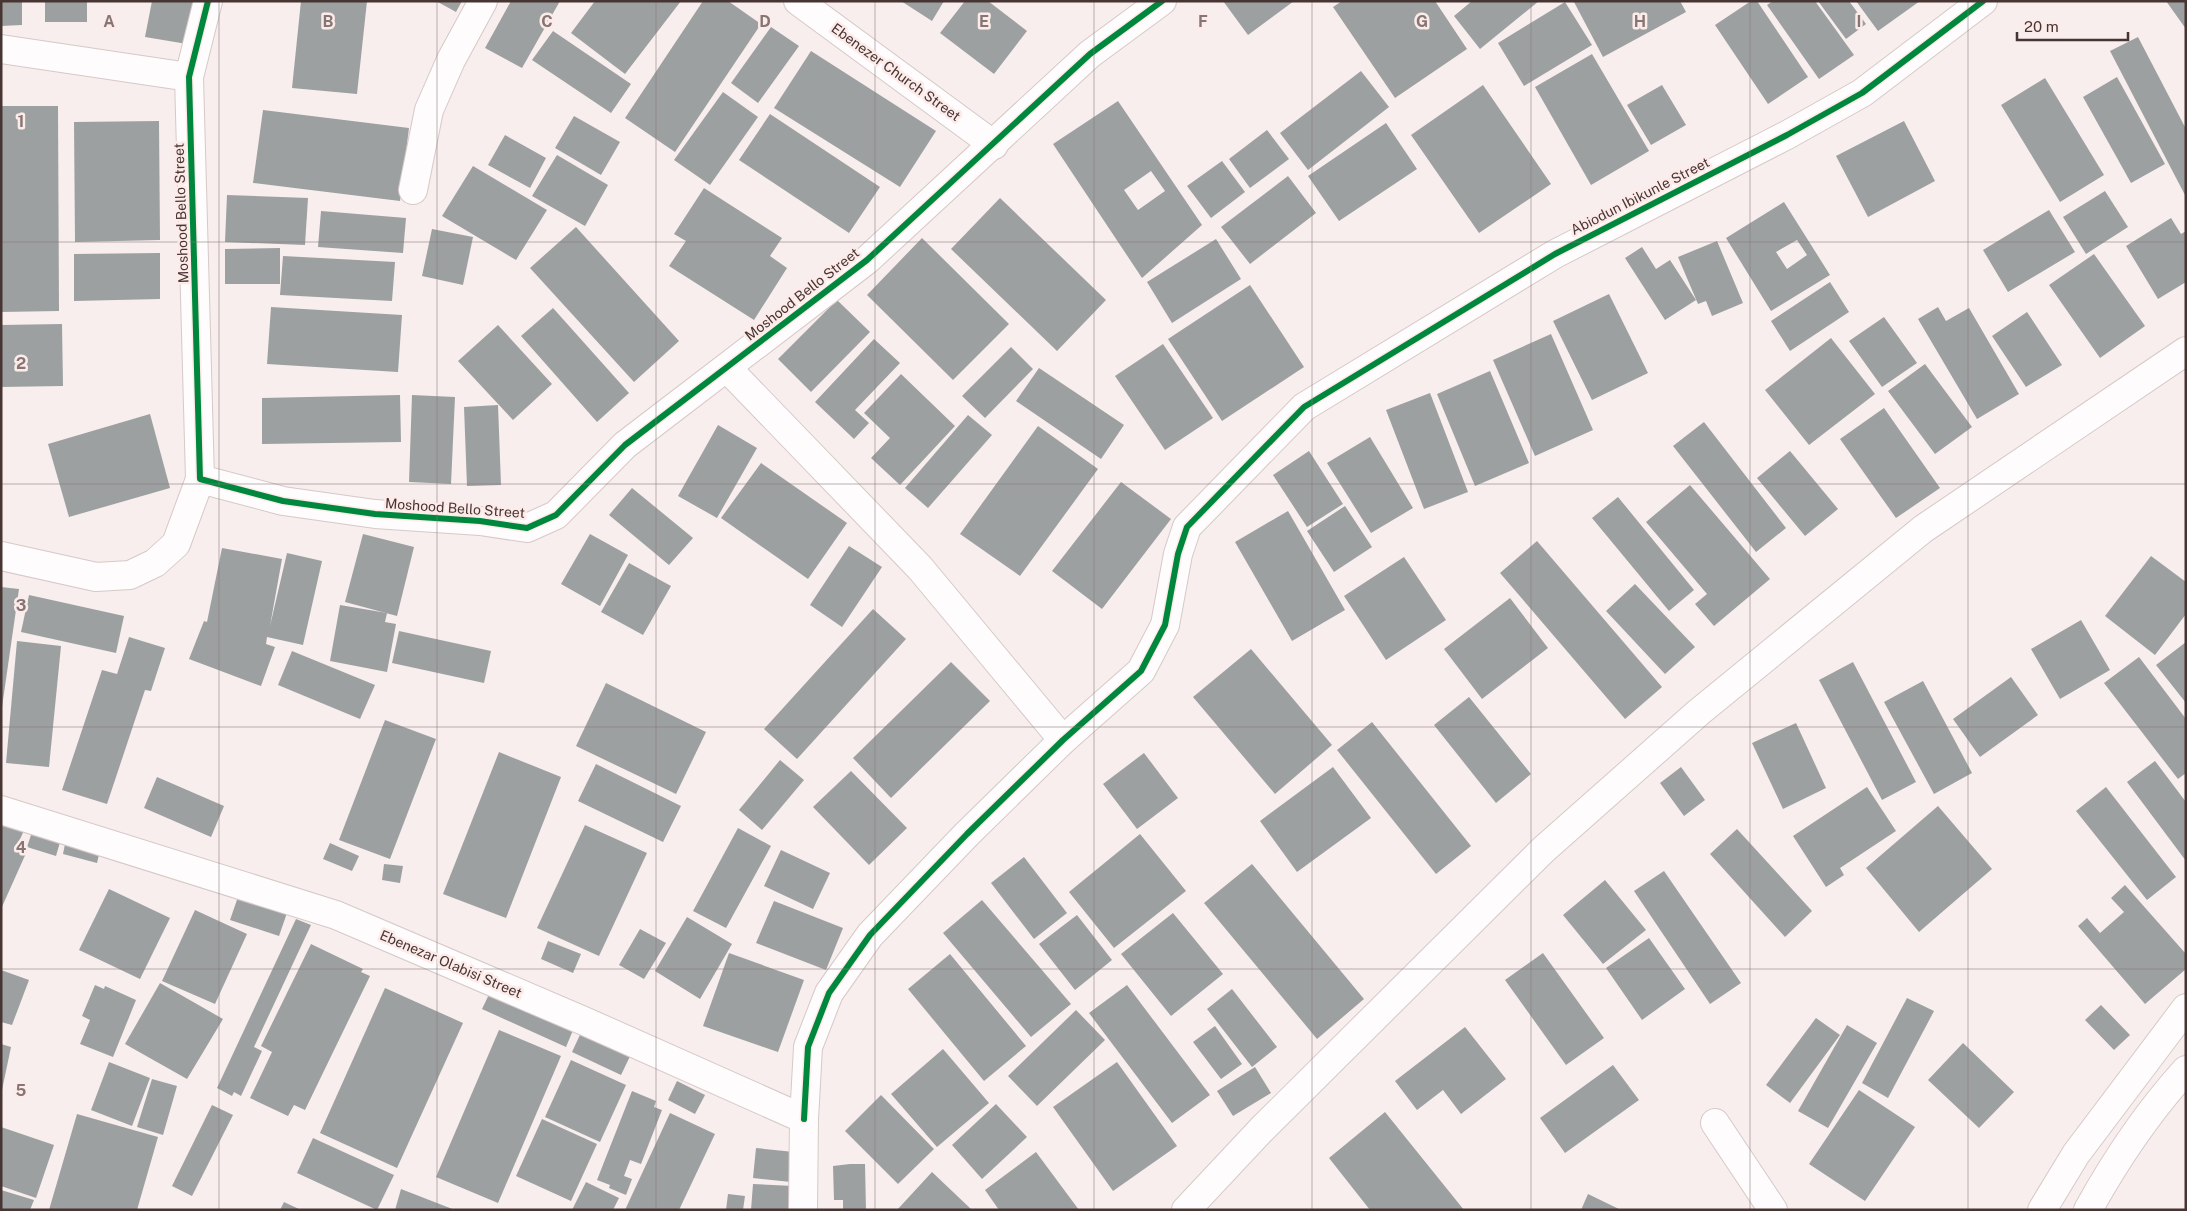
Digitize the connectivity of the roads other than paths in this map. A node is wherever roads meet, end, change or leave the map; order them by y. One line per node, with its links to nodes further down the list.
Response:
1 (208, 1): 7 (street, Moshood Bello Street)
2 (483, 1): 9 (street)
3 (798, 1): 8 (street, Ebenezer Church Street)
4 (1162, 1): 8 (street, Moshood Bello Street)
5 (1983, 1): 14 (street, Abiodun Ibikunle Street)
6 (1, 49): 7 (street)
7 (189, 77): 12 (street, Moshood Bello Street)
8 (994, 145): 11 (street, Moshood Bello Street)
9 (413, 190)
10 (2186, 350): 21 (street)
11 (727, 368): 12 (street, Moshood Bello Street); 14 (street)
12 (200, 479): 13 (street)
13 (1, 556)
14 (1063, 740): 18 (street, Abiodun Ibikunle Street)
15 (1, 810): 18 (street, Ebenezar Olabisi Street)
16 (2186, 1008): 23 (street)
17 (2181, 1083): 24 (street)
18 (804, 1119): 20 (street)
19 (1715, 1123): 22 (street)
20 (803, 1210)
21 (1186, 1210)
22 (1774, 1210)
23 (2042, 1210)
24 (2088, 1210)

